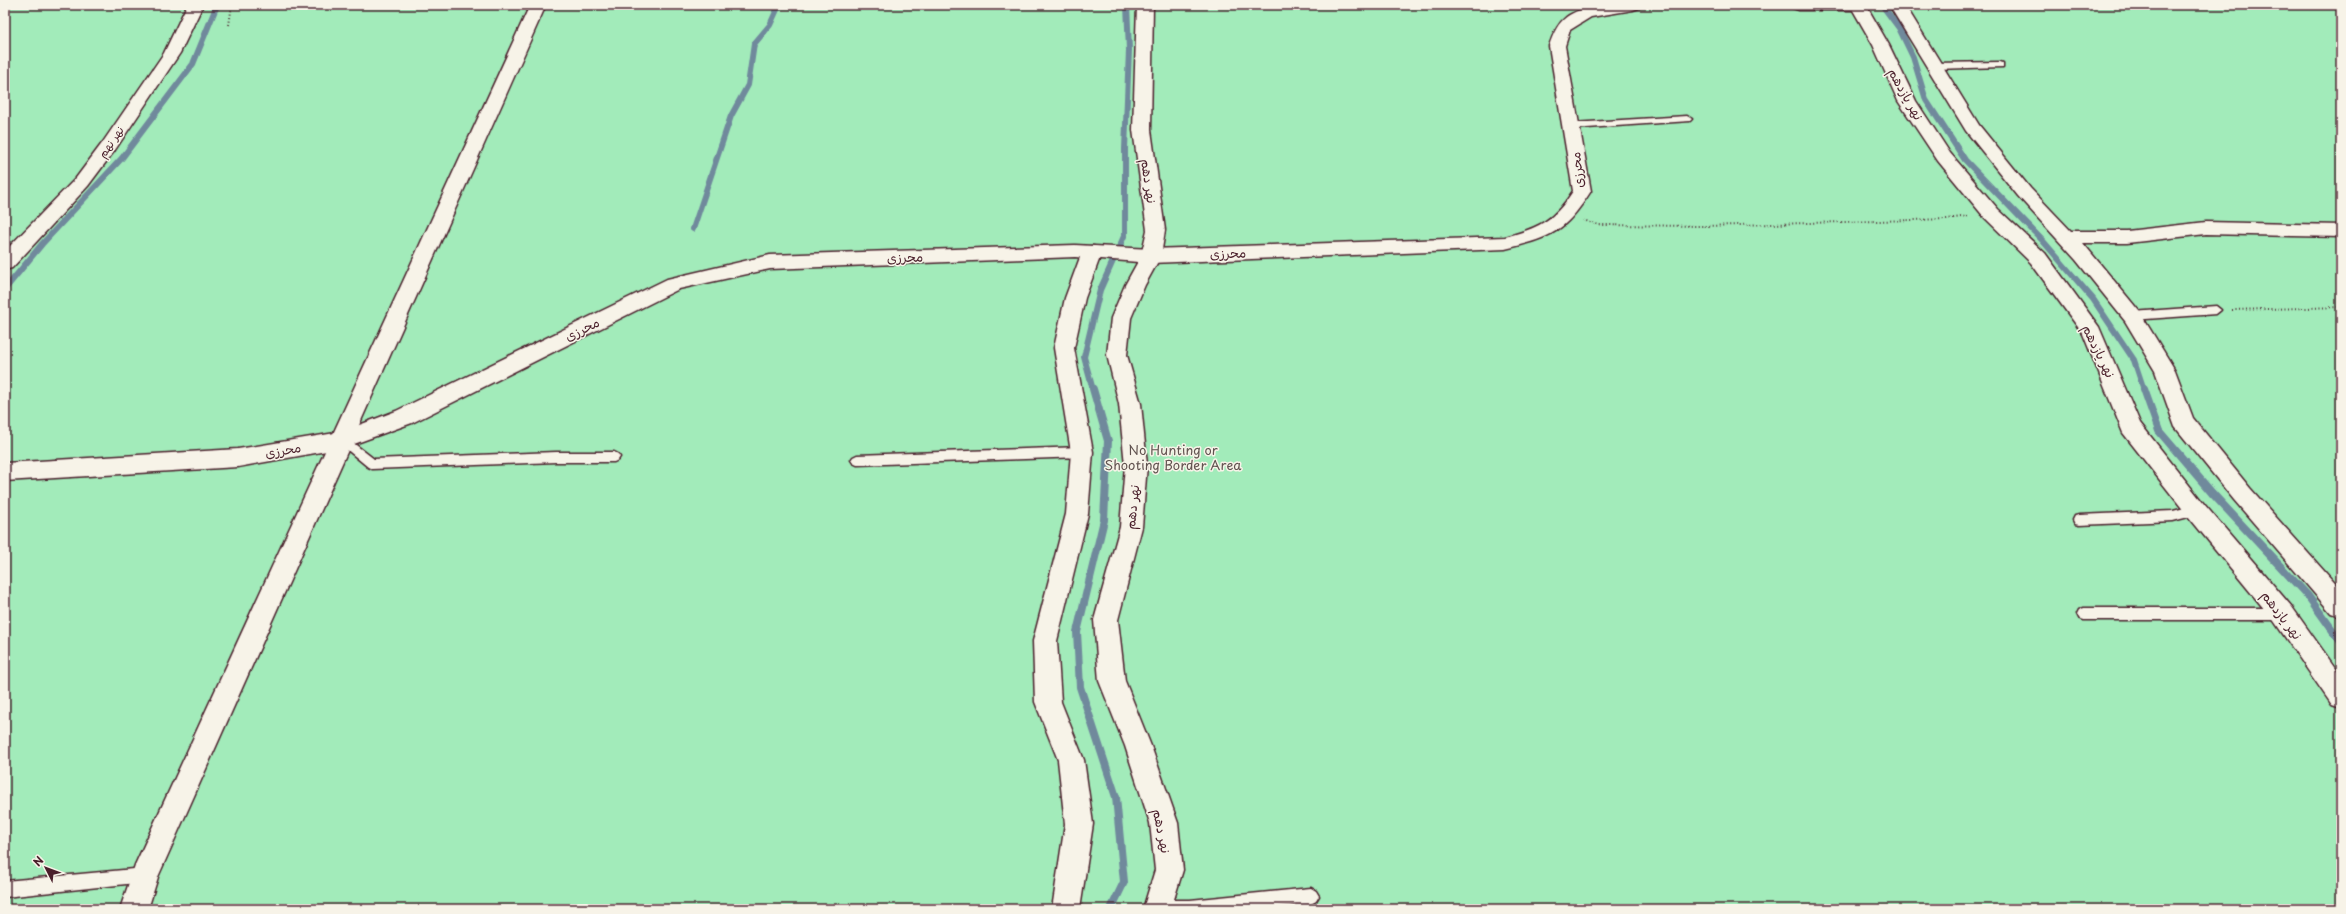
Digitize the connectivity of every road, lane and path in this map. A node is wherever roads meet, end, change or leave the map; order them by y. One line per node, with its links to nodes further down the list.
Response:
1 (195, 5): 21 (street, نهر نهم)
2 (232, 5): 10 (path)
3 (538, 5): 25 (street)
4 (1145, 5): 20 (street, نهر دهم)
5 (1633, 5): 14 (street, محرزی)
6 (1799, 5): 7 (street)
7 (1858, 5): 8 (street); 15 (street, نهر یازدهم)
8 (1863, 5)
9 (1897, 5): 12 (street)
10 (229, 25)
11 (2000, 65): 12 (lane)
12 (1934, 66): 18 (street)
13 (1687, 119): 14 (lane)
14 (1572, 126): 16 (street, محرزی)
15 (1991, 213): 16 (path); 30 (street, نهر یازدهم)
16 (1567, 215): 20 (street, محرزی)
17 (2341, 231): 18 (street)
18 (2066, 237): 24 (street)
19 (1098, 252): 20 (street, محرزی); 25 (street, محرزی); 26 (street)
20 (1145, 256): 39 (street, نهر دهم)
21 (5, 263)
22 (2341, 308): 23 (path)
23 (2216, 310): 24 (lane)
24 (2132, 316): 32 (street)
25 (343, 440): 27 (lane); 29 (street, محرزی); 36 (street)
26 (1082, 452): 28 (lane); 41 (street)
27 (614, 457)
28 (858, 460)
29 (5, 472)
30 (2196, 510): 31 (lane); 34 (street, نهر یازدهم)
31 (2079, 520)
32 (2341, 607)
33 (2084, 614): 34 (lane)
34 (2283, 614): 35 (street, نهر یازدهم)
35 (2341, 697)
36 (145, 875): 37 (lane); 40 (street)
37 (5, 889)
38 (1311, 896): 39 (lane)
39 (1157, 908)
40 (134, 909)
41 (1066, 909)

